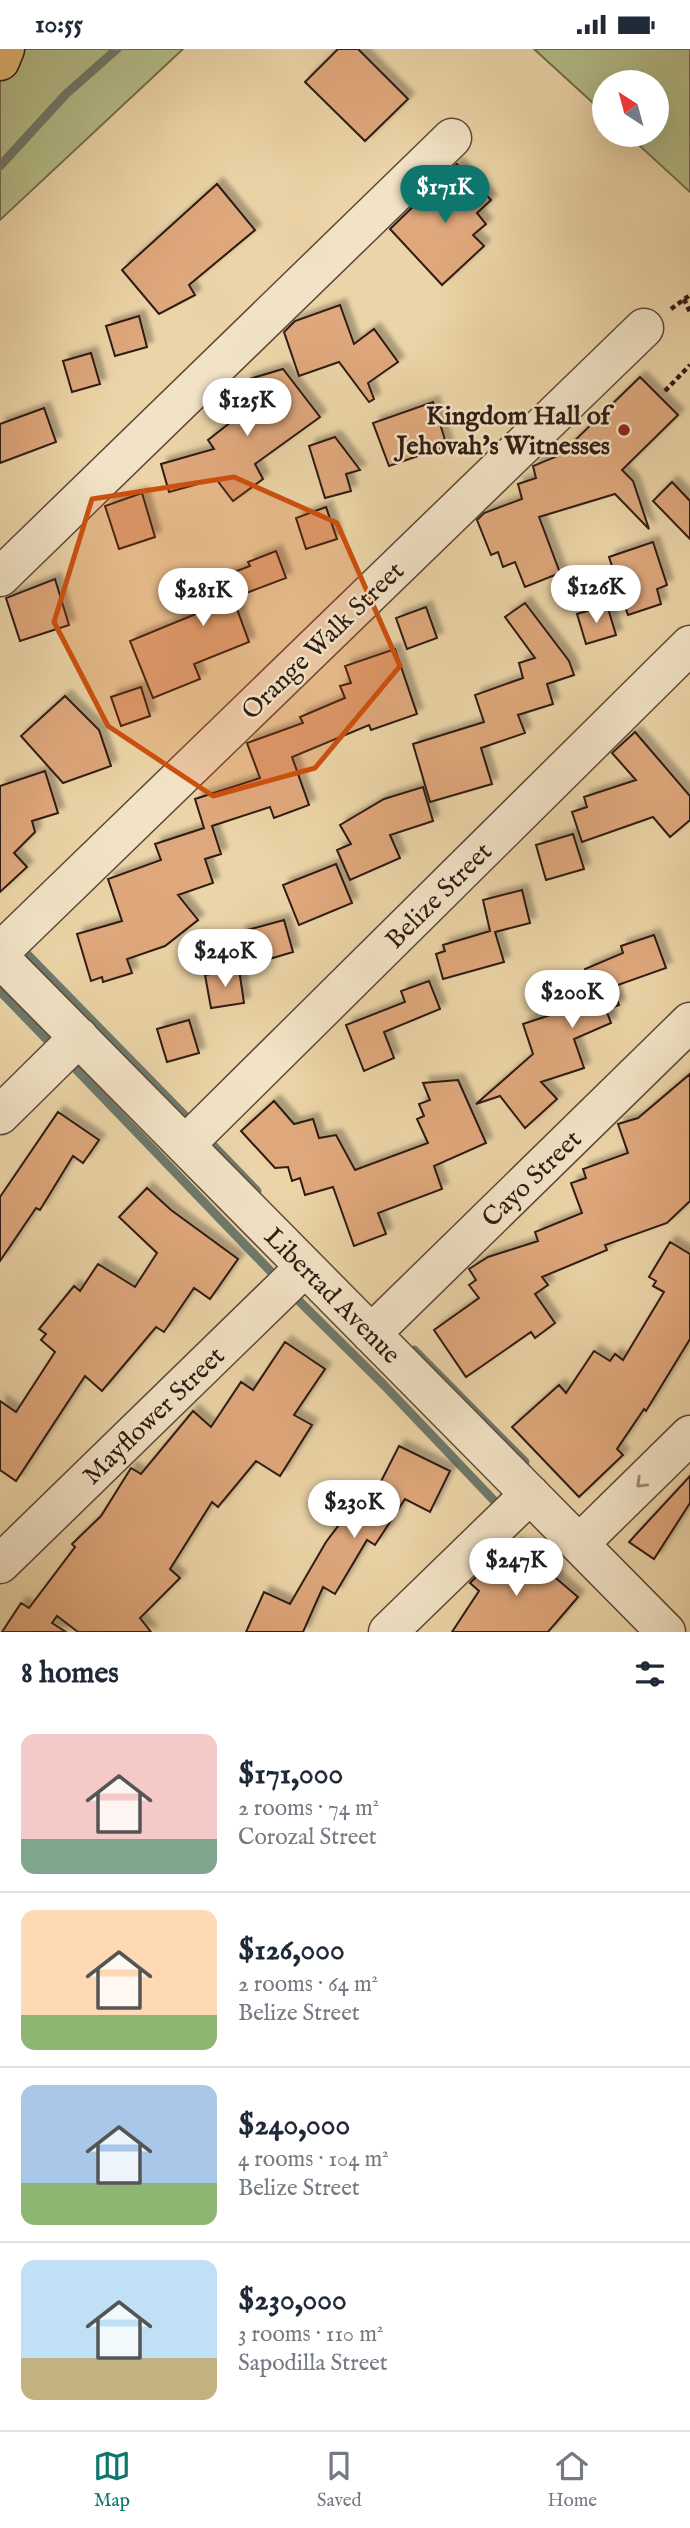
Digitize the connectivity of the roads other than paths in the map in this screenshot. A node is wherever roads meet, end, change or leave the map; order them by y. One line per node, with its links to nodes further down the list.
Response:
1 (5, 49): 2 (main road)
2 (0, 61)
3 (452, 138): 5 (street)
4 (644, 328): 7 (street, Orange Walk Street)
5 (0, 577)
6 (690, 645): 12 (street, Belize Street)
7 (0, 952)
8 (0, 958): 10 (street, Libertad Avenue)
9 (690, 1022): 14 (street, Cayo Street)
10 (79, 1037): 11 (street); 12 (street, Libertad Avenue)
11 (0, 1115)
12 (185, 1145): 13 (street, Libertad Avenue)
13 (305, 1266): 14 (street, Libertad Avenue); 18 (street, Mayflower Street)
14 (371, 1334): 16 (street, Libertad Avenue)
15 (690, 1435): 17 (street, one-way to 17)
16 (530, 1494): 17 (street, Libertad Avenue); 19 (street)
17 (579, 1544): 20 (street, Libertad Avenue)
18 (0, 1564)
19 (388, 1632)
20 (666, 1632)

